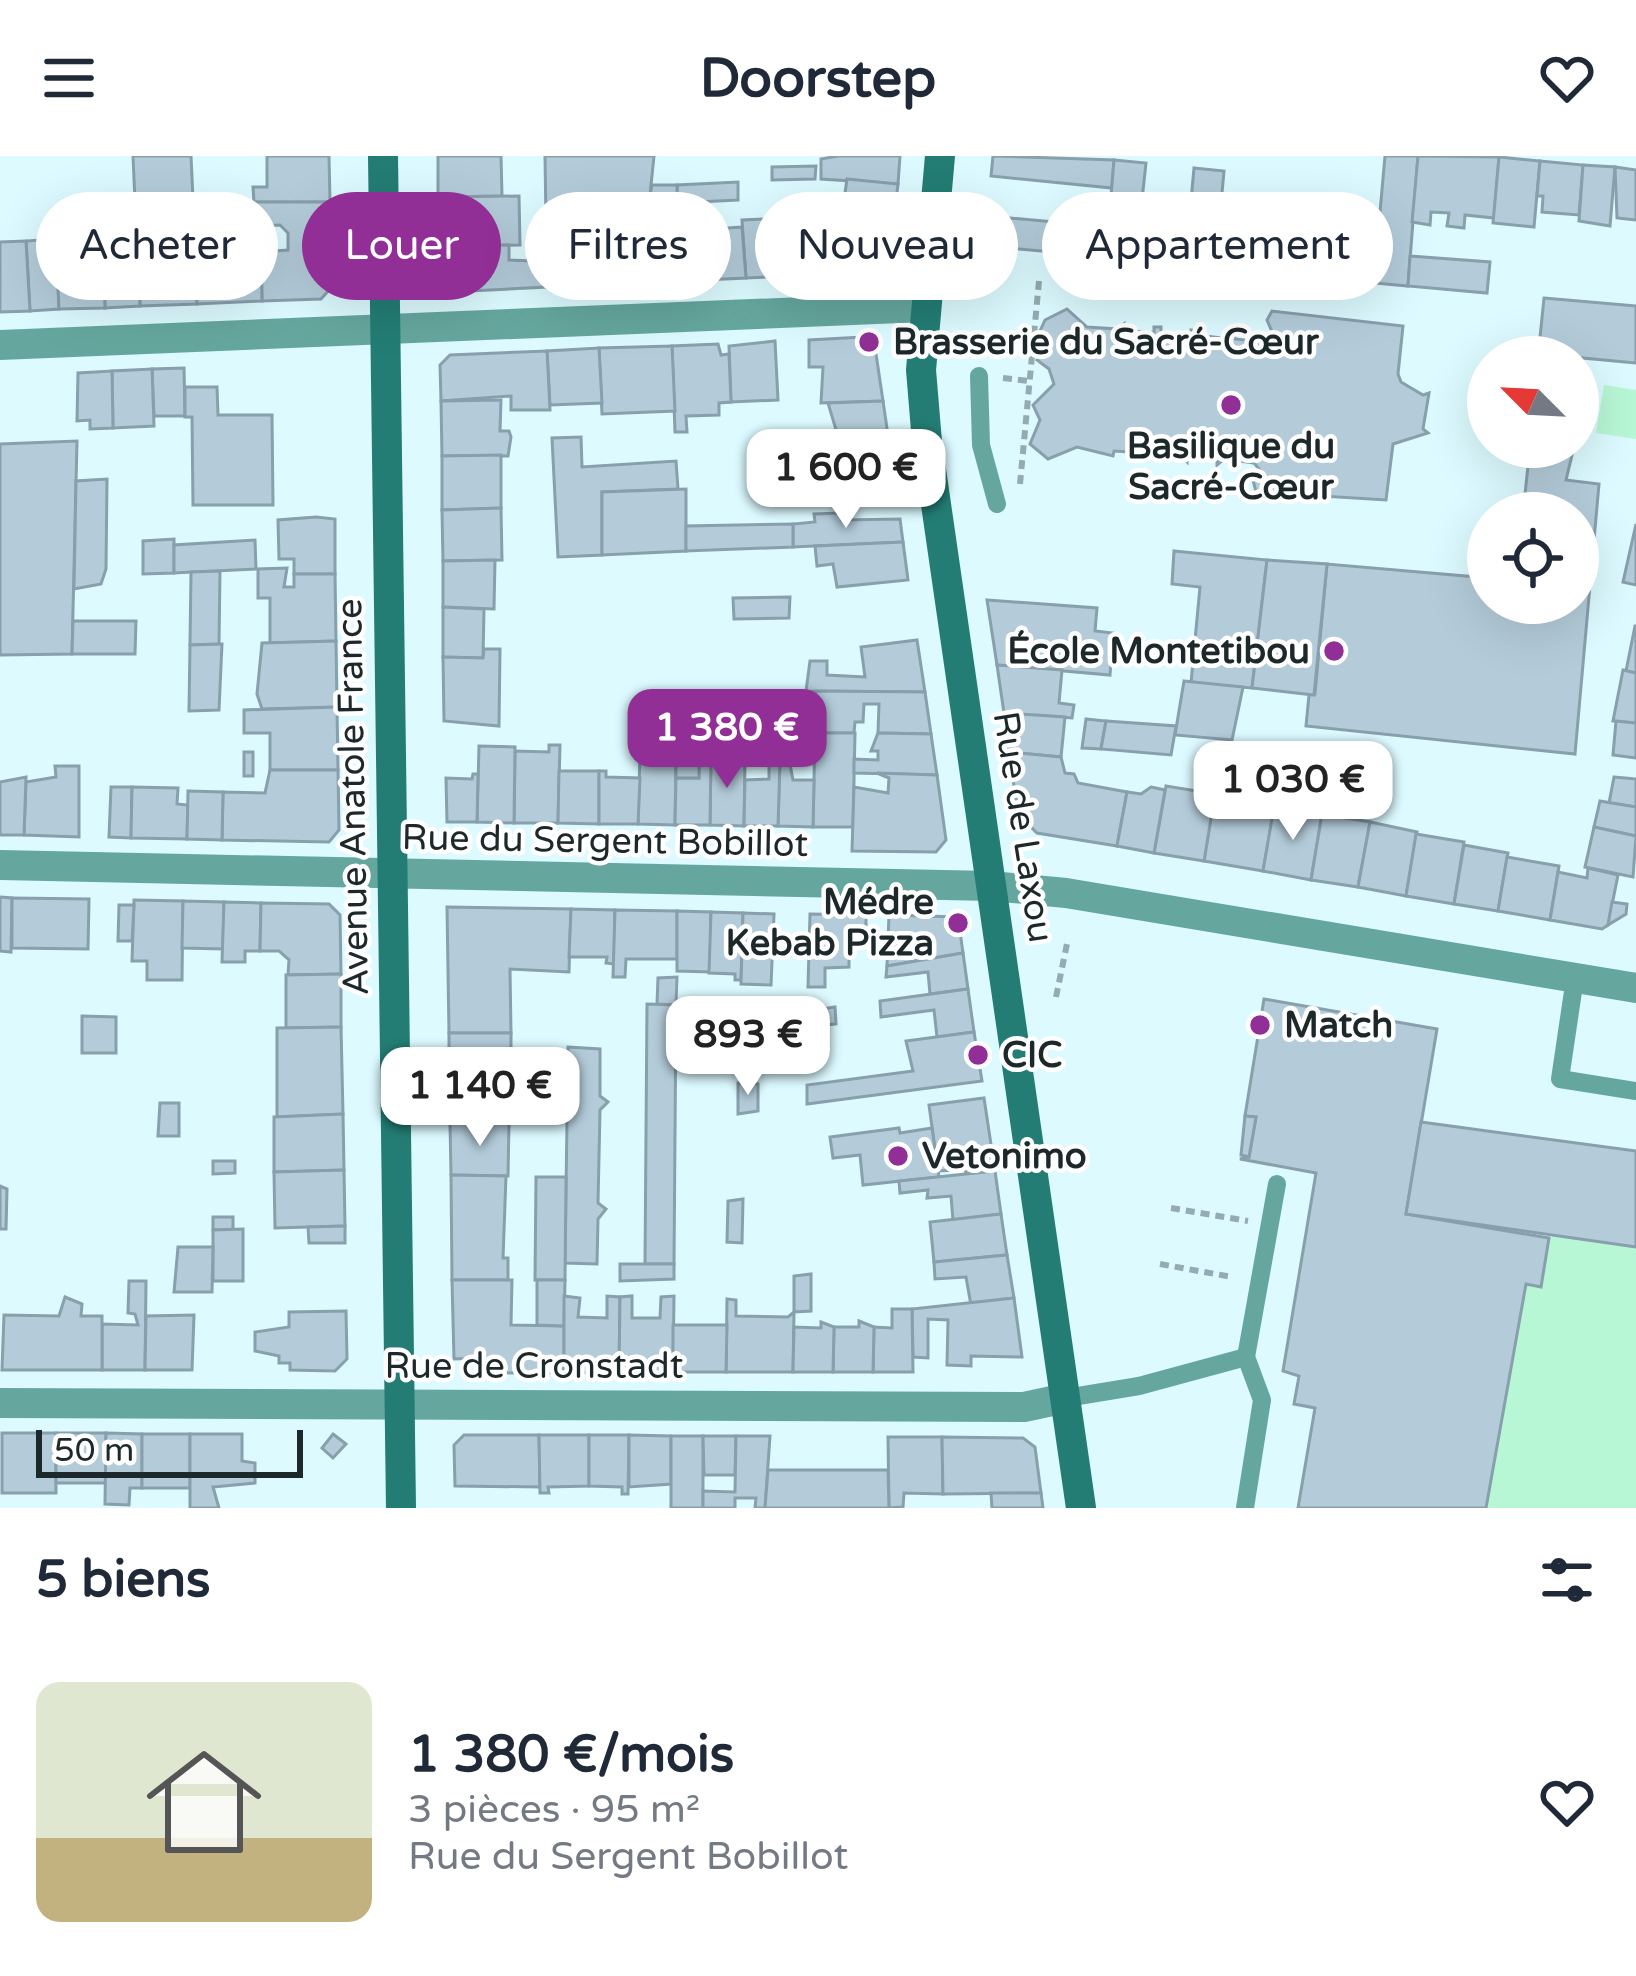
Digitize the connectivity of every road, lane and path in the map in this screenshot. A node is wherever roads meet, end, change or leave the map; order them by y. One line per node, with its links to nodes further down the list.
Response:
1 (383, 156): 5 (main road, Avenue Anatole France)
2 (940, 156): 4 (main road, Rue de Laxou)
3 (1039, 281): 9 (path)
4 (925, 307): 5 (street); 14 (main road, Rue de Laxou)
5 (384, 328): 6 (street); 13 (main road, Avenue Anatole France)
6 (0, 345)
7 (979, 376): 10 (lane)
8 (1018, 380): 9 (path)
9 (1030, 381): 11 (path)
10 (997, 504)
11 (1018, 506)
12 (0, 866): 13 (street, Rue du Sergent Bobillot)
13 (393, 875): 14 (street, Rue du Sergent Bobillot); 28 (main road, Avenue Anatole France)
14 (992, 886): 16 (street, Rue du Sergent Bobillot); 26 (main road, Rue de Laxou)
15 (1068, 939): 18 (path)
16 (1575, 978): 17 (street, Rue du Sergent Bobillot); 19 (lane)
17 (1636, 988)
18 (1055, 998)
19 (1636, 1091)
20 (1277, 1184): 22 (lane)
21 (1171, 1208): 22 (path)
22 (1269, 1225): 24 (lane)
23 (1160, 1264): 24 (path)
24 (1259, 1282): 25 (lane)
25 (1246, 1357): 26 (lane); 31 (lane)
26 (1066, 1398): 28 (street, Rue de Cronstadt); 30 (main road, Rue de Laxou)
27 (0, 1403): 28 (street, Rue de Cronstadt)
28 (400, 1405): 29 (main road, Avenue Anatole France)
29 (400, 1508)
30 (1081, 1508)
31 (1245, 1508)

